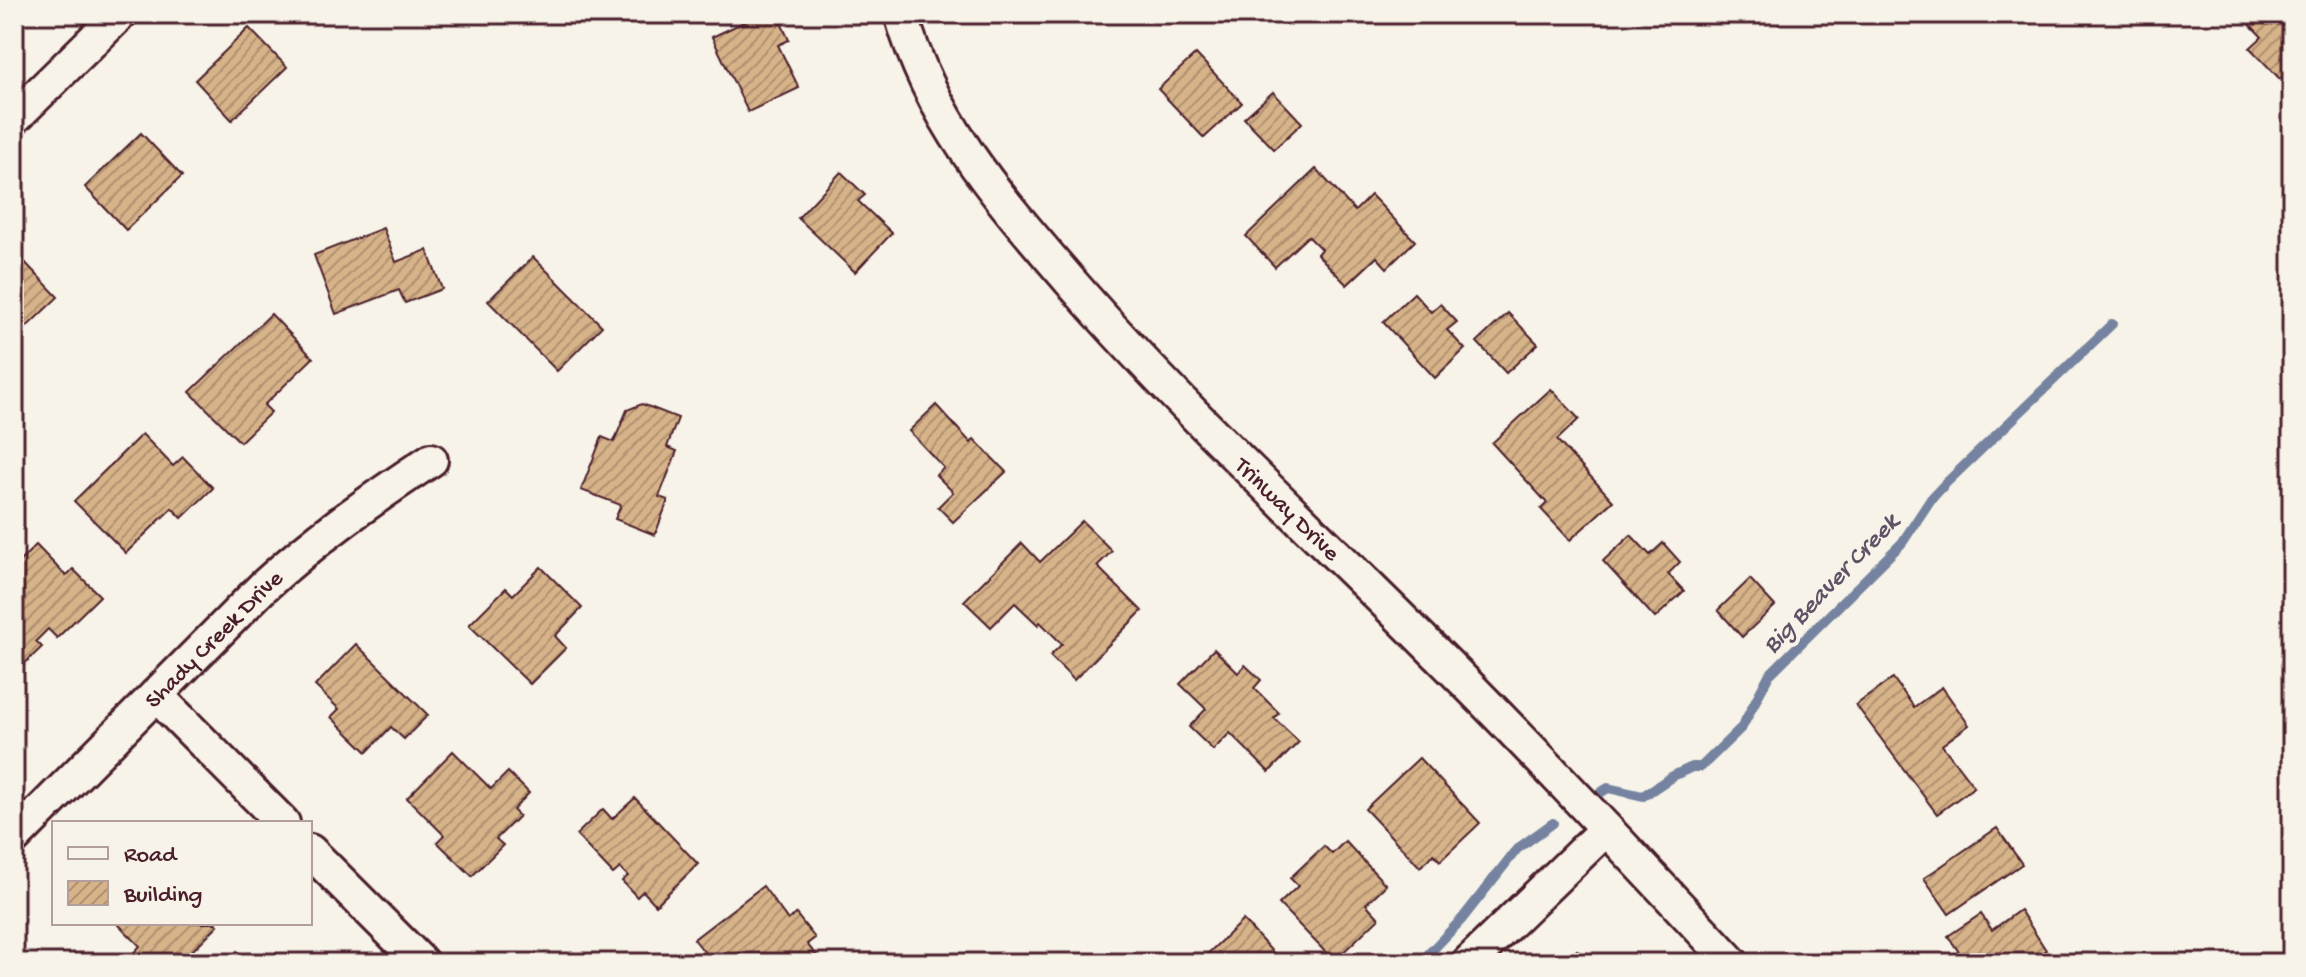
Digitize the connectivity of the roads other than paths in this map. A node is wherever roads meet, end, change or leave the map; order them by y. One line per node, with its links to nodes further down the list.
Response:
1 (120, 14): 3 (street)
2 (901, 14): 7 (street, Trinway Drive)
3 (14, 118)
4 (431, 460): 5 (street, Shady Creek Drive)
5 (156, 695): 6 (street); 8 (street, Shady Creek Drive)
6 (281, 821)
7 (1606, 829): 11 (street); 12 (street, Trinway Drive)
8 (14, 838)
9 (312, 853): 10 (street)
10 (422, 963)
11 (1468, 963)
12 (1732, 963)

